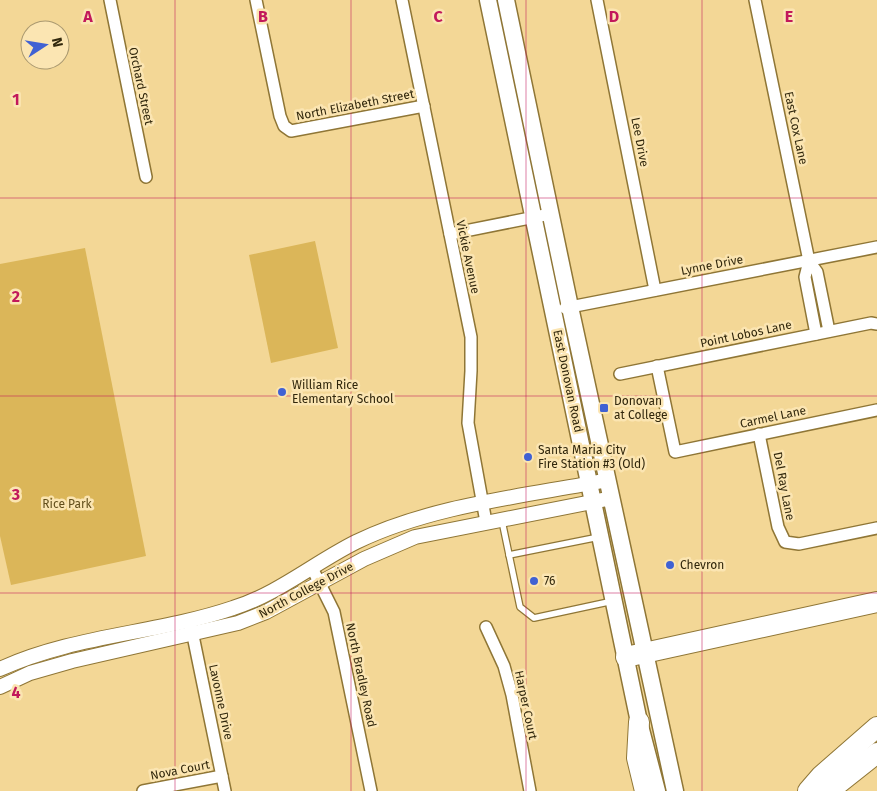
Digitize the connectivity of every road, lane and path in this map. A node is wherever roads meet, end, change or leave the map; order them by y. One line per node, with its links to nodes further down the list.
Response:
1 (110, 0): 9 (street, Orchard Street)
2 (256, 0): 8 (street, North Elizabeth Street)
3 (402, 0): 8 (street, Vickie Avenue)
4 (488, 0): 11 (main road, East Donovan Road)
5 (506, 0): 10 (main road, East Donovan Road)
6 (597, 0): 15 (street, Lee Drive)
7 (756, 0): 14 (street, East Cox Lane)
8 (424, 106): 12 (street, Vickie Avenue)
9 (146, 177)
10 (550, 214): 11 (street); 16 (main road, East Donovan Road)
11 (532, 218): 12 (street); 17 (main road, East Donovan Road)
12 (450, 234): 29 (street, Vickie Avenue)
13 (877, 247): 14 (street, Lynne Drive)
14 (809, 261): 15 (street, Lynne Drive); 19 (street, East Cox Lane); 20 (street, East Cox Lane)
15 (655, 290): 16 (street, Lynne Drive)
16 (570, 307): 17 (street, Lynne Drive); 25 (main road, East Donovan Road)
17 (553, 310): 26 (main road, East Donovan Road)
18 (877, 324): 19 (street, Point Lobos Lane)
19 (829, 331): 20 (street, Point Lobos Lane)
20 (816, 334): 21 (street, Point Lobos Lane)
21 (657, 366): 22 (street, Point Lobos Lane); 24 (street, Carmel Lane)
22 (620, 374)
23 (877, 410): 24 (street, Carmel Lane)
24 (759, 434): 32 (street, Del Ray Lane)
25 (608, 480): 26 (street, North College Drive); 27 (main road, East Donovan Road)
26 (590, 484): 28 (main road, East Donovan Road); 29 (street, North College Drive)
27 (612, 498): 28 (street, North College Drive); 42 (main road, East Donovan Road)
28 (594, 502): 30 (street, North College Drive); 33 (main road, East Donovan Road)
29 (483, 504): 31 (street, Vickie Avenue); 35 (street, North College Drive)
30 (501, 519): 31 (street, North College Drive); 34 (lane)
31 (486, 522): 36 (street, North College Drive)
32 (877, 528)
33 (601, 537): 34 (lane); 37 (main road, East Donovan Road)
34 (509, 555): 37 (lane)
35 (312, 568): 36 (street, North Bradley Road); 39 (street, North College Drive)
36 (322, 583): 41 (street, North College Drive); 52 (street, North Bradley Road)
37 (614, 600): 43 (main road, East Donovan Road)
38 (871, 606): 42 (highway)
39 (190, 620): 41 (street, Lavonne Drive); 44 (street, North College Drive)
40 (486, 627): 53 (street, Harper Court)
41 (193, 634): 45 (street, North College Drive); 49 (street, Lavonne Drive)
42 (646, 653): 43 (highway); 56 (main road, East Donovan Road)
43 (626, 657): 46 (main road, East Donovan Road)
44 (0, 669)
45 (0, 687)
46 (639, 722): 54 (highway); 55 (main road, East Donovan Road)
47 (877, 727): 57 (highway)
48 (877, 753): 58 (highway)
49 (222, 776): 50 (street, Nova Court); 51 (street, Lavonne Drive)
50 (143, 791)
51 (225, 791)
52 (371, 791)
53 (530, 791)
54 (645, 791)
55 (657, 791)
56 (675, 791)
57 (808, 791)
58 (829, 791)

